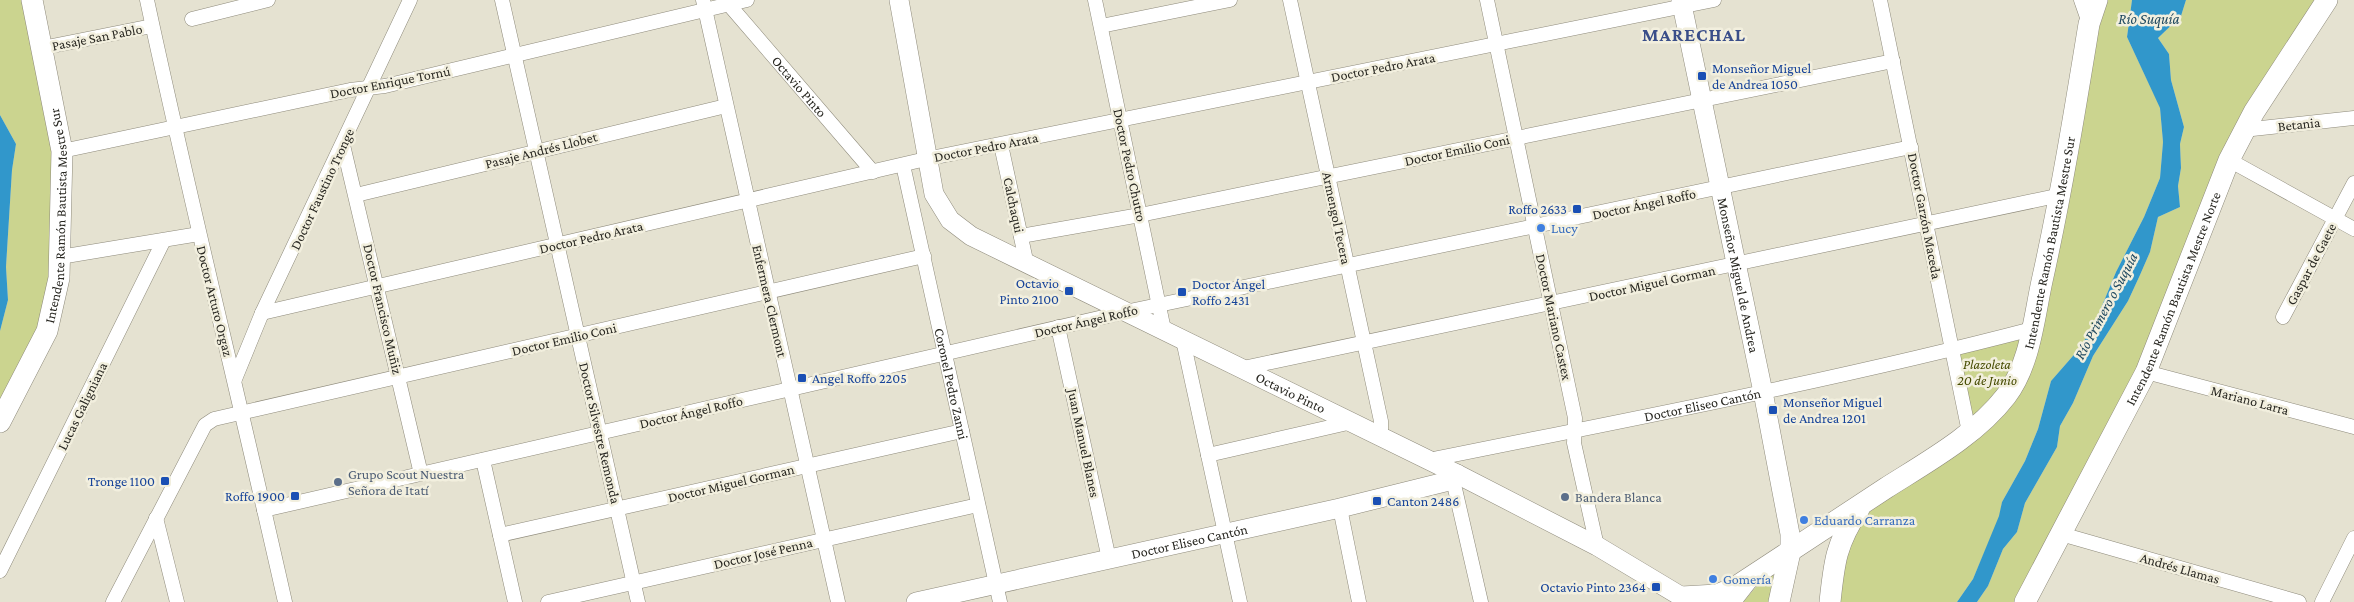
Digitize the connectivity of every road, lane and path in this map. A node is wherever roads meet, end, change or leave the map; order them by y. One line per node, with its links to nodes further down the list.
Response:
1 (32, 0): 25 (main road, Intendente Ramón Bautista Mestre Sur)
2 (147, 0): 22 (street, Doctor Arturo Orgaz)
3 (268, 0): 20 (street)
4 (410, 0): 29 (street, Doctor Faustino Tronge)
5 (502, 0): 26 (street, Doctor Silvestre Remonda)
6 (747, 0): 17 (street, Doctor Enrique Tornú)
7 (899, 0): 42 (main road)
8 (1095, 0): 23 (street, Doctor Pedro Chutro)
9 (1230, 0): 23 (street)
10 (1290, 0): 28 (street, Armengol Tecera)
11 (1487, 0): 24 (street, Doctor Mariano Castex)
12 (1714, 0): 18 (street, Doctor Pedro Arata)
13 (1880, 0): 27 (street, Doctor Garzón Maceda)
14 (2081, 0): 21 (street)
15 (2097, 0): 21 (main road, Intendente Ramón Bautista Mestre Sur)
16 (2327, 0): 35 (main road, Intendente Ramón Bautista Mestre Norte)
17 (727, 2): 19 (street, Doctor Enrique Tornú); 45 (street, Octavio Pinto)
18 (1682, 3): 24 (street, Doctor Pedro Arata); 30 (main road, Monseñor Miguel de Andrea)
19 (704, 4): 26 (street, Doctor Enrique Tornú); 31 (street, Enfermera Clermont)
20 (192, 19)
21 (2089, 24): 50 (main road, Intendente Ramón Bautista Mestre Sur)
22 (152, 26): 25 (street, Pasaje San Pablo); 34 (street, Doctor Arturo Orgaz)
23 (1101, 26): 33 (street, Doctor Pedro Chutro)
24 (1497, 44): 28 (street, Doctor Pedro Arata); 36 (street, Doctor Mariano Castex)
25 (42, 48): 40 (main road, Intendente Ramón Bautista Mestre Sur)
26 (514, 55): 29 (street, Doctor Enrique Tornú); 41 (street, Doctor Silvestre Remonda)
27 (1893, 61): 30 (street, Doctor Emilio Coni); 39 (street, Doctor Garzón Maceda)
28 (1308, 82): 33 (street, Doctor Pedro Arata); 46 (street, Armengol Tecera)
29 (369, 88): 34 (street, Doctor Enrique Tornú); 37 (street, Doctor Faustino Tronge)
30 (1702, 100): 36 (street, Doctor Emilio Coni); 48 (main road, Monseñor Miguel de Andrea)
31 (726, 106): 41 (street, Pasaje Andrés Llobet); 51 (street, Enfermera Clermont)
32 (2354, 118): 35 (street, Betania)
33 (1120, 120): 38 (street, Doctor Pedro Arata); 52 (street, Doctor Pedro Chutro)
34 (174, 126): 40 (street, Doctor Enrique Tornú); 57 (street, Doctor Arturo Orgaz)
35 (2243, 130): 43 (main road, Intendente Ramón Bautista Mestre Norte)
36 (1516, 138): 46 (street, Doctor Emilio Coni); 55 (street, Doctor Mariano Castex)
37 (343, 145): 49 (street, Doctor Francisco Muñiz); 71 (street, Doctor Faustino Tronge)
38 (1001, 145): 42 (street, Doctor Pedro Arata); 58 (street, Calchaqui)
39 (1911, 147): 48 (street, Doctor Ángel Roffo); 54 (street, Doctor Garzón Maceda)
40 (62, 150): 62 (main road, Intendente Ramón Bautista Mestre Sur)
41 (536, 151): 49 (street, Pasaje Andrés Llobet); 60 (street, Doctor Silvestre Remonda)
42 (926, 159): 44 (street, Doctor Pedro Arata); 63 (main road, Octavio Pinto)
43 (2229, 160): 53 (street); 82 (main road, Intendente Ramón Bautista Mestre Norte)
44 (903, 165): 45 (street, Doctor Pedro Arata); 61 (street, Coronel Pedro Zanni)
45 (873, 172): 51 (street, Doctor Pedro Arata)
46 (1328, 176): 52 (street, Doctor Emilio Coni); 65 (street, Armengol Tecera)
47 (2354, 183): 53 (street, Gaspar de Gaete)
48 (1720, 188): 55 (street, Doctor Ángel Roffo); 64 (main road, Monseñor Miguel de Andrea)
49 (356, 195): 66 (street, Doctor Francisco Muñiz)
50 (2061, 195): 54 (street, Doctor Miguel Gorman); 74 (main road, Intendente Ramón Bautista Mestre Sur)
51 (748, 201): 60 (street, Doctor Pedro Arata); 67 (street, Enfermera Clermont)
52 (1140, 214): 58 (street, Doctor Emilio Coni); 69 (street, Doctor Pedro Chutro)
53 (2335, 218): 56 (street); 72 (street, Gaspar de Gaete)
54 (1927, 224): 64 (street, Doctor Miguel Gorman); 79 (street, Doctor Garzón Maceda)
55 (1535, 226): 65 (street, Doctor Ángel Roffo); 68 (street, Doctor Mariano Castex)
56 (2354, 228)
57 (199, 234): 59 (street); 84 (street, Doctor Arturo Orgaz)
58 (1021, 236): 63 (street, Calchaqui)
59 (163, 242): 62 (street); 116 (street, Lucas Galigniana)
60 (557, 245): 66 (street, Doctor Pedro Arata); 76 (street, Doctor Silvestre Remonda)
61 (924, 256): 67 (street, Doctor Emilio Coni); 80 (street, Coronel Pedro Zanni)
62 (60, 257): 88 (main road, Intendente Ramón Bautista Mestre Sur)
63 (1027, 265): 70 (main road, Octavio Pinto)
64 (1736, 265): 68 (street, Doctor Miguel Gorman); 86 (main road, Monseñor Miguel de Andrea)
65 (1347, 266): 69 (street, Doctor Ángel Roffo); 78 (street, Armengol Tecera)
66 (377, 286): 71 (street, Doctor Pedro Arata); 83 (street, Doctor Francisco Muñiz)
67 (768, 292): 76 (street, Doctor Emilio Coni); 85 (street, Enfermera Clermont)
68 (1551, 304): 78 (street, Doctor Miguel Gorman); 92 (street, Doctor Mariano Castex)
69 (1158, 305): 70 (street, Doctor Ángel Roffo); 75 (street, Doctor Pedro Chutro)
70 (1125, 312): 73 (street, Doctor Ángel Roffo); 75 (main road, Octavio Pinto)
71 (262, 313): 84 (street, Doctor Faustino Tronge)
72 (2283, 317)
73 (1058, 328): 80 (street, Doctor Ángel Roffo); 115 (street, Juan Manuel Blanes)
74 (2032, 329): 79 (street, Doctor Eliseo Cantón); 93 (main road, Intendente Ramón Bautista Mestre Sur)
75 (1164, 330): 77 (main road, Octavio Pinto)
76 (578, 336): 83 (street, Doctor Emilio Coni); 94 (street, Doctor Silvestre Remonda)
77 (1183, 340): 81 (main road, Octavio Pinto); 96 (street)
78 (1364, 342): 81 (street, Doctor Miguel Gorman); 95 (street, Armengol Tecera)
79 (1952, 350): 86 (street, Doctor Eliseo Cantón); 93 (street, Doctor Garzón Maceda)
80 (945, 354): 85 (street, Doctor Ángel Roffo); 91 (street, Coronel Pedro Zanni)
81 (1243, 368): 89 (main road, Octavio Pinto)
82 (2146, 372): 90 (street, Mariano Larra); 109 (main road, Intendente Ramón Bautista Mestre Norte)
83 (398, 377): 87 (street, Doctor Emilio Coni); 100 (street, Doctor Francisco Muñiz)
84 (235, 379): 87 (street, Doctor Arturo Orgaz)
85 (790, 389): 94 (street, Doctor Ángel Roffo); 99 (street, Enfermera Clermont)
86 (1763, 392): 92 (street, Doctor Eliseo Cantón); 114 (main road, Monseñor Miguel de Andrea)
87 (242, 412): 106 (street, Doctor Arturo Orgaz); 107 (street, Doctor Emilio Coni)
88 (0, 422)
89 (1352, 422): 95 (main road, Octavio Pinto); 96 (street)
90 (2354, 427)
91 (962, 431): 99 (street, Doctor Miguel Gorman); 103 (street, Coronel Pedro Zanni)
92 (1574, 431): 98 (street, Doctor Eliseo Cantón); 113 (street, Doctor Mariano Castex)
93 (1969, 432): 102 (main road, Intendente Ramón Bautista Mestre Sur)
94 (600, 433): 97 (street, Doctor Ángel Roffo); 105 (street, Doctor Silvestre Remonda)
95 (1381, 437): 98 (main road, Octavio Pinto)
96 (1208, 455): 108 (street)
97 (483, 460): 100 (street, Doctor Ángel Roffo); 110 (street)
98 (1429, 460): 101 (main road, Octavio Pinto)
99 (808, 466): 105 (street, Doctor Miguel Gorman); 112 (street, Enfermera Clermont)
100 (421, 474): 106 (street, Doctor Ángel Roffo)
101 (1455, 477): 104 (main road, Doctor Eliseo Cantón); 113 (main road, Octavio Pinto); 131 (street)
102 (1863, 503): 114 (main road, Intendente Ramón Bautista Mestre Sur); 134 (main road, Intendente Ramón Bautista Mestre Sur)
103 (978, 505): 112 (street, Doctor José Penna); 119 (street, Coronel Pedro Zanni)
104 (1340, 508): 108 (main road, Doctor Eliseo Cantón); 130 (street)
105 (617, 509): 110 (street, Doctor Miguel Gorman); 118 (street, Doctor Silvestre Remonda)
106 (264, 510): 123 (street, Doctor Arturo Orgaz)
107 (156, 518): 121 (street); 122 (street)
108 (1225, 534): 115 (main road, Doctor Eliseo Cantón); 129 (street)
109 (2061, 534): 135 (main road, Intendente Ramón Bautista Mestre Norte); 136 (street, Andrés Llamas)
110 (500, 535): 124 (street)
111 (2354, 538): 137 (street)
112 (824, 540): 118 (street, Doctor José Penna); 127 (street, Enfermera Clermont)
113 (1597, 546): 120 (main road, Octavio Pinto)
114 (1790, 552): 117 (main road, Intendente Ramón Bautista Mestre Sur); 133 (main road)
115 (1109, 559): 119 (main road, Doctor Eliseo Cantón)
116 (0, 571)
117 (1759, 571): 120 (main road, Intendente Ramón Bautista Mestre Sur); 132 (street)
118 (634, 583): 125 (street, Doctor José Penna); 126 (street, Doctor Silvestre Remonda)
119 (998, 593): 128 (main road, Doctor Eliseo Cantón)
120 (1684, 600)
121 (113, 602)
122 (177, 602)
123 (285, 602)
124 (515, 602)
125 (548, 602)
126 (638, 602)
127 (838, 602)
128 (916, 602)
129 (1240, 602)
130 (1359, 602)
131 (1481, 602)
132 (1734, 602)
133 (1779, 602)
134 (1830, 602)
135 (2025, 602)
136 (2299, 602)
137 (2322, 602)

